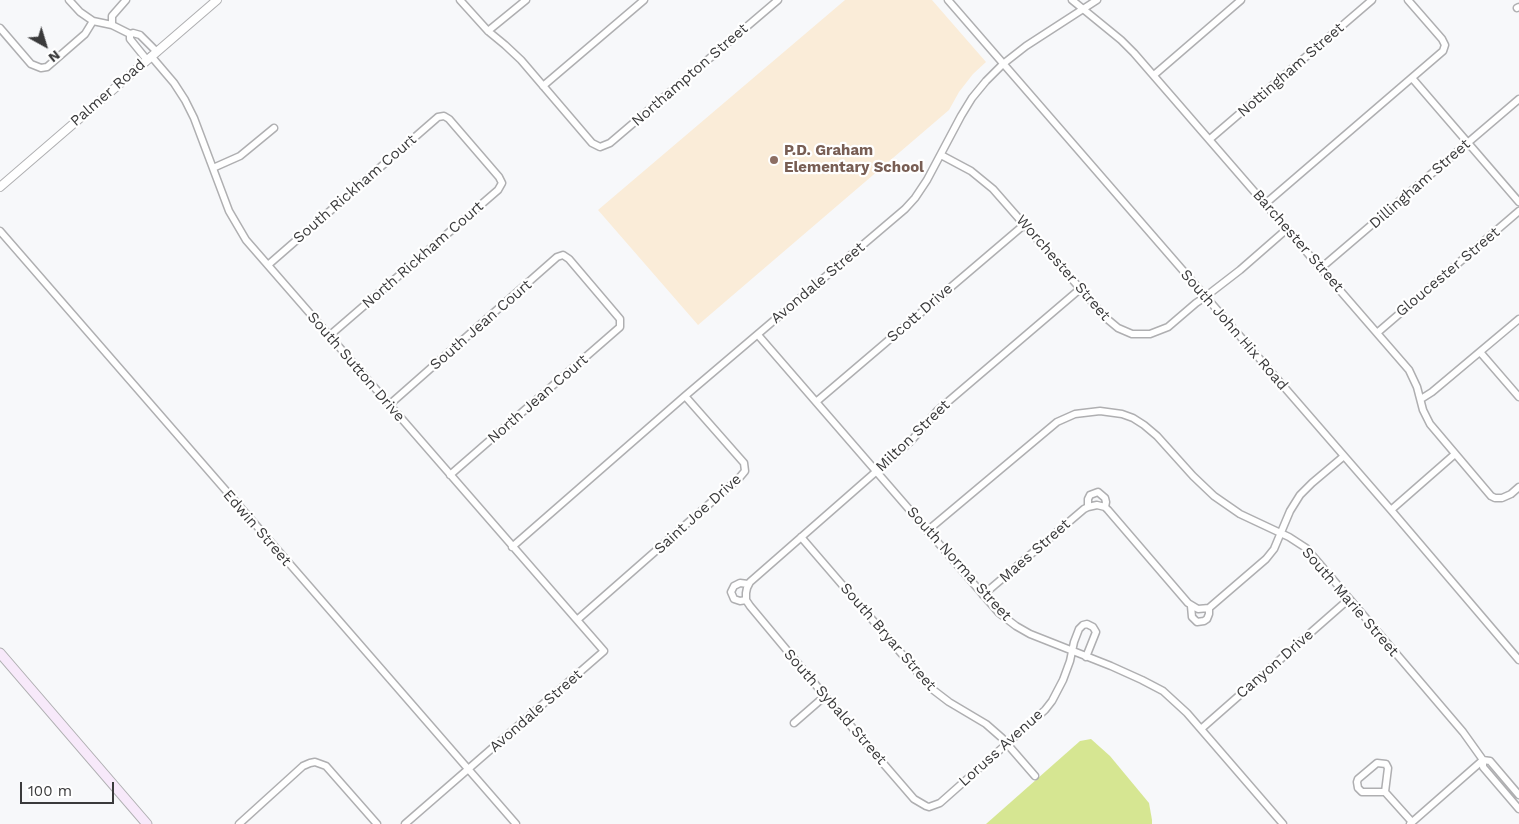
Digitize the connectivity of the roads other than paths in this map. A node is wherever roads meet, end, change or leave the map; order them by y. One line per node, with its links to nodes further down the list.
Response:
1 (69, 0): 15 (street)
2 (126, 0): 16 (street)
3 (217, 0): 20 (street, Palmer Road)
4 (460, 0): 18 (street)
5 (526, 0): 18 (street)
6 (644, 0): 24 (street)
7 (778, 0): 24 (street, Northampton Street)
8 (948, 0): 21 (street, South John Hix Road)
9 (1072, 0): 14 (street, Barchester Street)
10 (1097, 0): 14 (street, Avondale Street)
11 (1241, 0): 22 (street)
12 (1372, 0): 28 (street, Nottingham Street)
13 (1408, 0): 23 (street)
14 (1083, 9): 21 (street, Avondale Street); 22 (street, Barchester Street)
15 (93, 21): 16 (street); 17 (street)
16 (112, 25): 19 (street)
17 (0, 28)
18 (488, 31): 24 (street)
19 (130, 34): 20 (street); 20 (street)
20 (152, 56): 31 (street, South Sutton Drive); 32 (street, Palmer Road)
21 (1003, 64): 30 (street, Avondale Street); 43 (street, South John Hix Road)
22 (1154, 75): 28 (street, Barchester Street)
23 (1412, 78): 29 (street); 34 (street)
24 (543, 86)
25 (1519, 99): 29 (street, Dillingham Street)
26 (444, 116): 40 (street, South Rickham Court); 47 (street, North Rickham Court)
27 (274, 128): 31 (street)
28 (1210, 139): 34 (street, Barchester Street)
29 (1468, 143): 33 (street); 41 (street, Dillingham Street)
30 (941, 155): 36 (street, Worchester Street); 46 (street, Avondale Street)
31 (213, 168): 40 (street, South Sutton Drive)
32 (0, 187)
33 (1519, 202)
34 (1265, 204): 37 (street, Barchester Street)
35 (1519, 211): 45 (street, Gloucester Street)
36 (1025, 224): 42 (street, Worchester Street); 52 (street, Scott Drive)
37 (1287, 229): 41 (street, Barchester Street); 43 (street, Worchester Street)
38 (0, 231): 84 (street, Edwin Street)
39 (573, 264): 53 (street, South Jean Court); 57 (street, North Jean Court)
40 (268, 265): 47 (street, South Sutton Drive)
41 (1321, 268): 45 (street, Barchester Street)
42 (1080, 289): 43 (street, Worchester Street); 56 (street, Milton Street)
43 (1205, 297): 55 (street, South John Hix Road)
44 (1519, 319): 48 (street)
45 (1377, 333): 51 (street, Barchester Street)
46 (758, 335): 49 (street, Avondale Street); 52 (street, South Norma Street)
47 (329, 336): 53 (street, South Sutton Drive)
48 (1480, 352): 50 (street); 51 (street)
49 (685, 396): 65 (street, Avondale Street); 73 (street, Saint Joe Drive)
50 (1519, 397)
51 (1421, 399): 54 (street, Barchester Street)
52 (816, 402): 56 (street, South Norma Street)
53 (389, 405): 57 (street, South Sutton Drive)
54 (1455, 454): 58 (street, Barchester Street); 61 (street)
55 (1344, 456): 61 (street, South John Hix Road); 63 (street, Maes Street)
56 (877, 472): 62 (street, South Norma Street); 64 (street, Milton Street)
57 (450, 475): 65 (street, South Sutton Drive)
58 (1519, 487)
59 (1088, 507): 60 (street); 60 (street, Maes Street); 68 (street, Maes Street)
60 (1105, 507): 71 (street, Maes Street)
61 (1391, 510): 78 (street, South John Hix Road)
62 (927, 531): 63 (street, South Marie Street); 68 (street, South Norma Street)
63 (1281, 533): 70 (street, South Marie Street); 72 (street, Maes Street)
64 (801, 537): 66 (street, Milton Street); 82 (street, South Bryar Street)
65 (512, 547): 73 (street, South Sutton Drive)
66 (748, 584): 67 (street, Milton Street); 69 (street)
67 (732, 592): 69 (street, South Sybald Street)
68 (983, 596): 75 (street, South Norma Street)
69 (746, 597): 79 (street, South Sybald Street)
70 (1349, 600): 81 (street, Canyon Drive); 83 (street, South Marie Street)
71 (1191, 606): 72 (street); 72 (street, Maes Street)
72 (1209, 608)
73 (577, 620): 74 (street, South Sutton Drive)
74 (604, 651): 84 (street, Avondale Street)
75 (1072, 651): 77 (street, South Norma Street); 77 (street, Loruss Avenue); 82 (street, Loruss Avenue)
76 (0, 654): 91 (main road)
77 (1086, 657): 81 (street, South Norma Street)
78 (1519, 660)
79 (826, 696): 80 (street); 88 (street, South Sybald Street)
80 (794, 723)
81 (1201, 729): 96 (street, South Norma Street)
82 (1007, 744): 85 (street, South Bryar Street); 88 (street, Loruss Avenue)
83 (1483, 760): 87 (street, South Marie Street); 89 (street, South Marie Street); 90 (street)
84 (468, 770): 94 (street, Avondale Street); 95 (street, Edwin Street)
85 (1035, 776)
86 (1385, 792): 86 (street); 90 (street)
87 (1519, 795)
88 (929, 806)
89 (1519, 810)
90 (1411, 823)
91 (148, 824)
92 (239, 824): 93 (street)
93 (377, 824)
94 (405, 824)
95 (516, 824)
96 (1283, 824)

